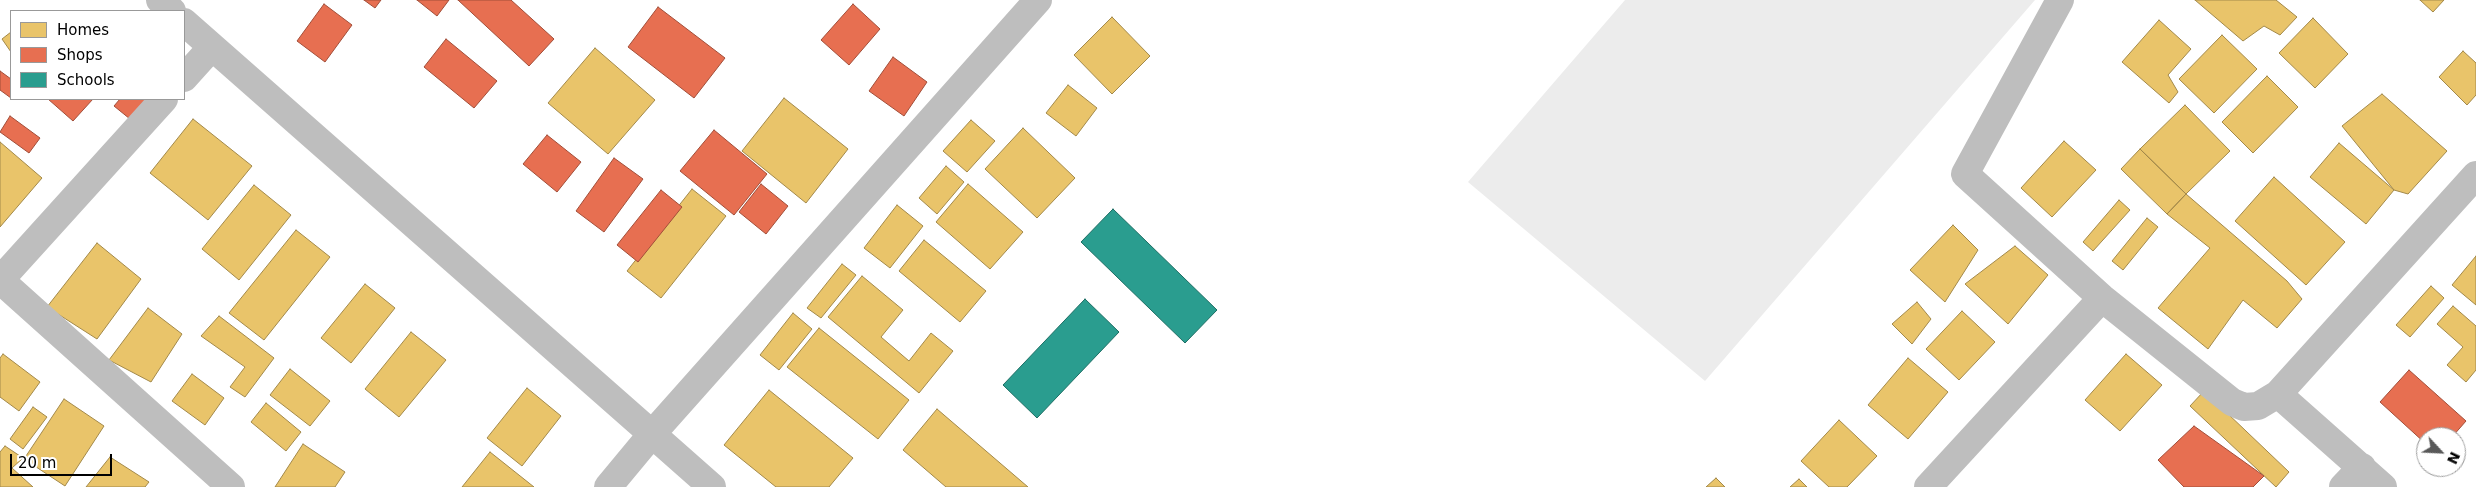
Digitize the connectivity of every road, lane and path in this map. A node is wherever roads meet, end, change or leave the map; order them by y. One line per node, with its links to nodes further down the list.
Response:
1 (160, 0): 4 (street)
2 (1038, 0): 13 (street)
3 (2060, 0): 11 (street)
4 (171, 10)
5 (185, 23): 6 (street)
6 (211, 48): 7 (street); 13 (street)
7 (185, 77)
8 (163, 100): 10 (street)
9 (2476, 175): 12 (street)
10 (0, 280): 15 (street)
11 (2102, 298): 12 (street); 18 (street)
12 (2278, 394): 14 (street)
13 (652, 434): 16 (street); 17 (street)
14 (2362, 467): 19 (street); 20 (street)
15 (231, 487)
16 (608, 487)
17 (712, 487)
18 (1928, 487)
19 (2343, 487)
20 (2383, 487)

